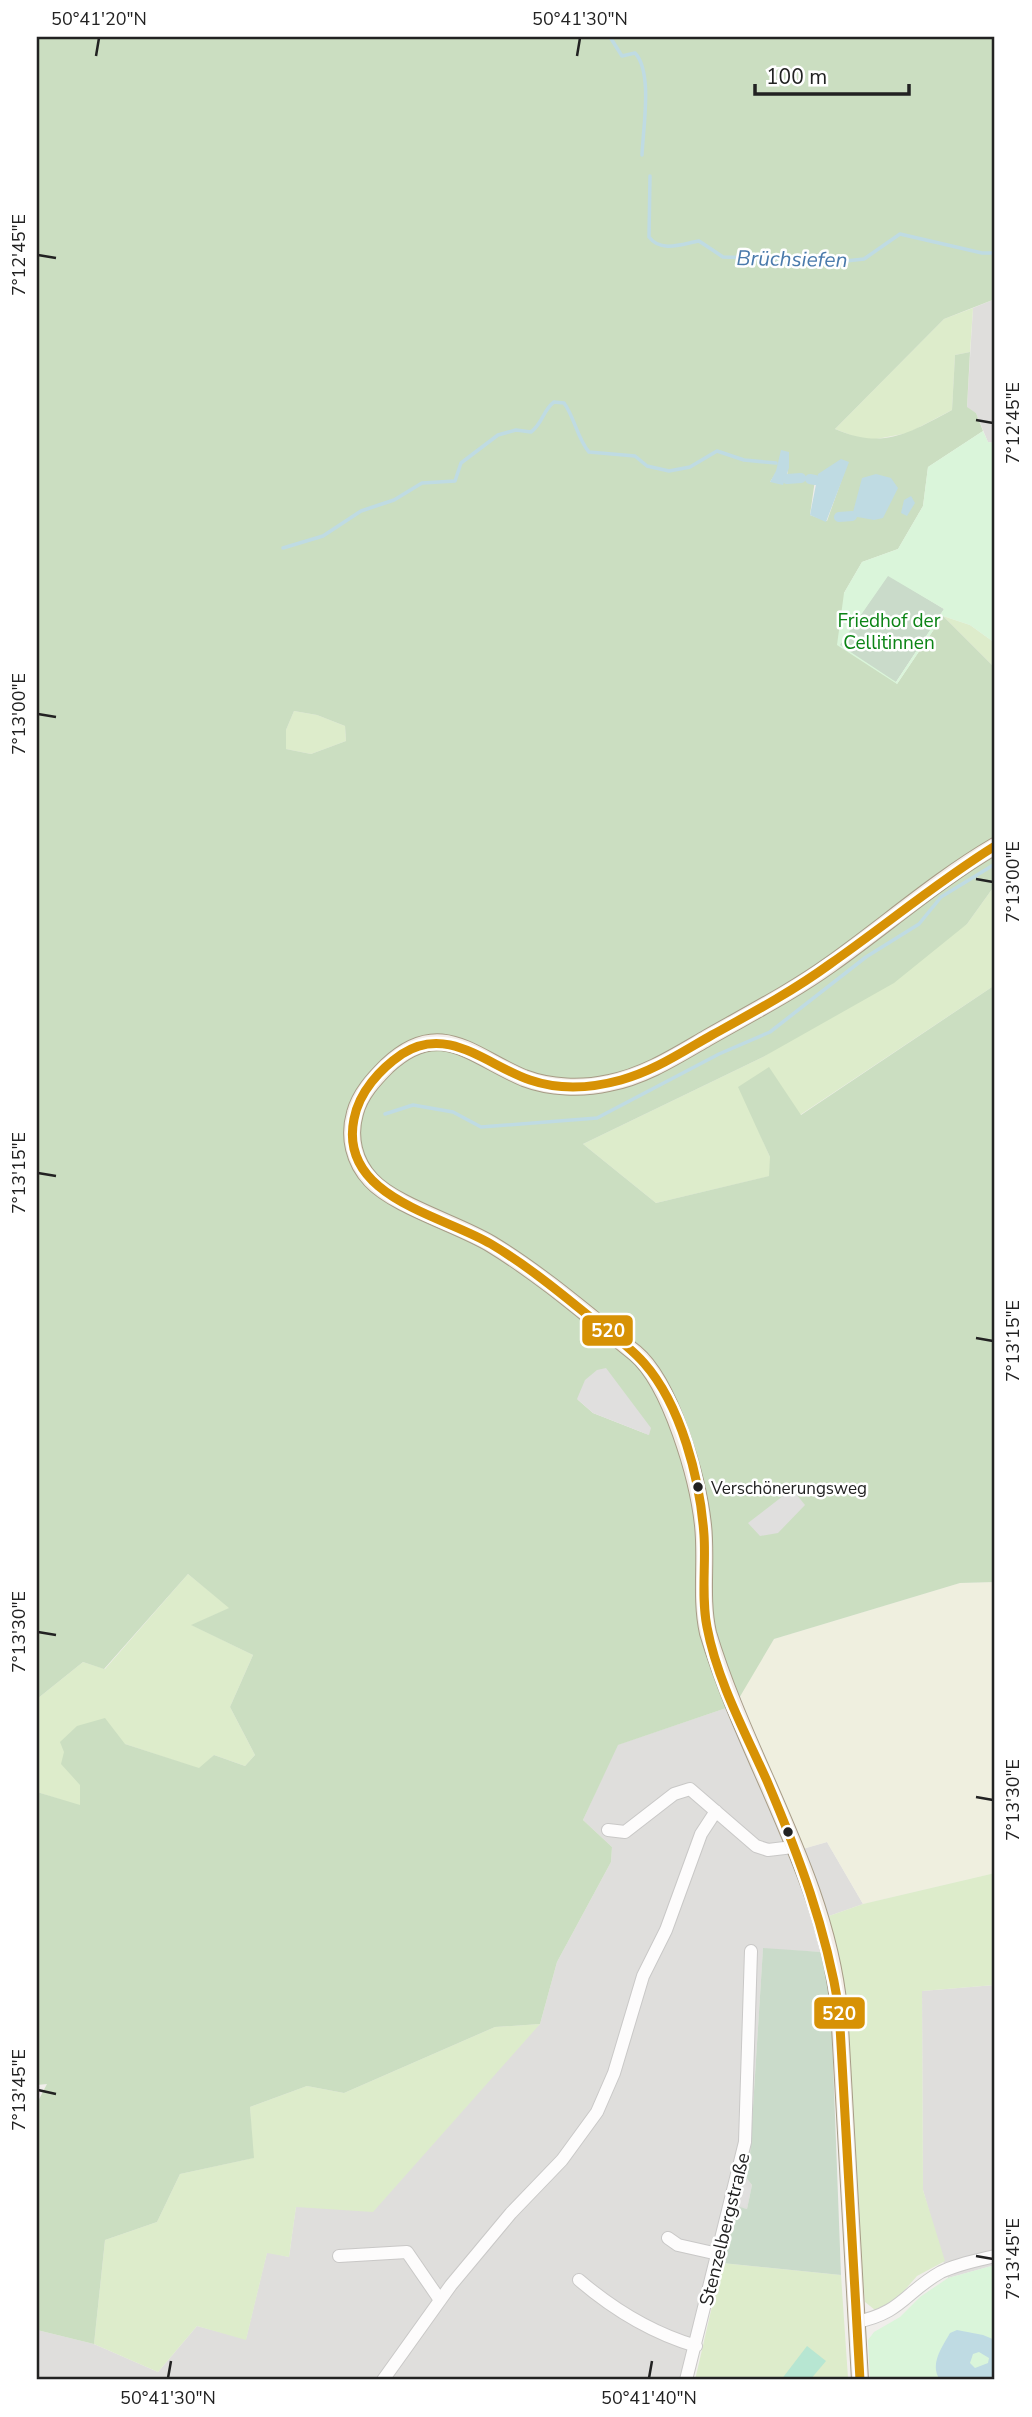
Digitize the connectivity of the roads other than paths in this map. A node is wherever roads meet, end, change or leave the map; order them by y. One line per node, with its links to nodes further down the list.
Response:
1 (995, 846): 4 (main road)
2 (716, 1811): 3 (street); 4 (street); 11 (street)
3 (608, 1830)
4 (793, 1847): 12 (main road)
5 (751, 1951): 7 (street, Stenzelbergstraße)
6 (668, 2238): 7 (street)
7 (718, 2254): 13 (street, Stenzelbergstraße)
8 (339, 2256): 11 (street)
9 (995, 2256): 12 (street)
10 (579, 2280): 13 (street)
11 (440, 2300): 14 (street)
12 (856, 2322): 16 (main road)
13 (696, 2346): 15 (street, Stenzelbergstraße)
14 (383, 2380)
15 (686, 2380)
16 (860, 2380)

